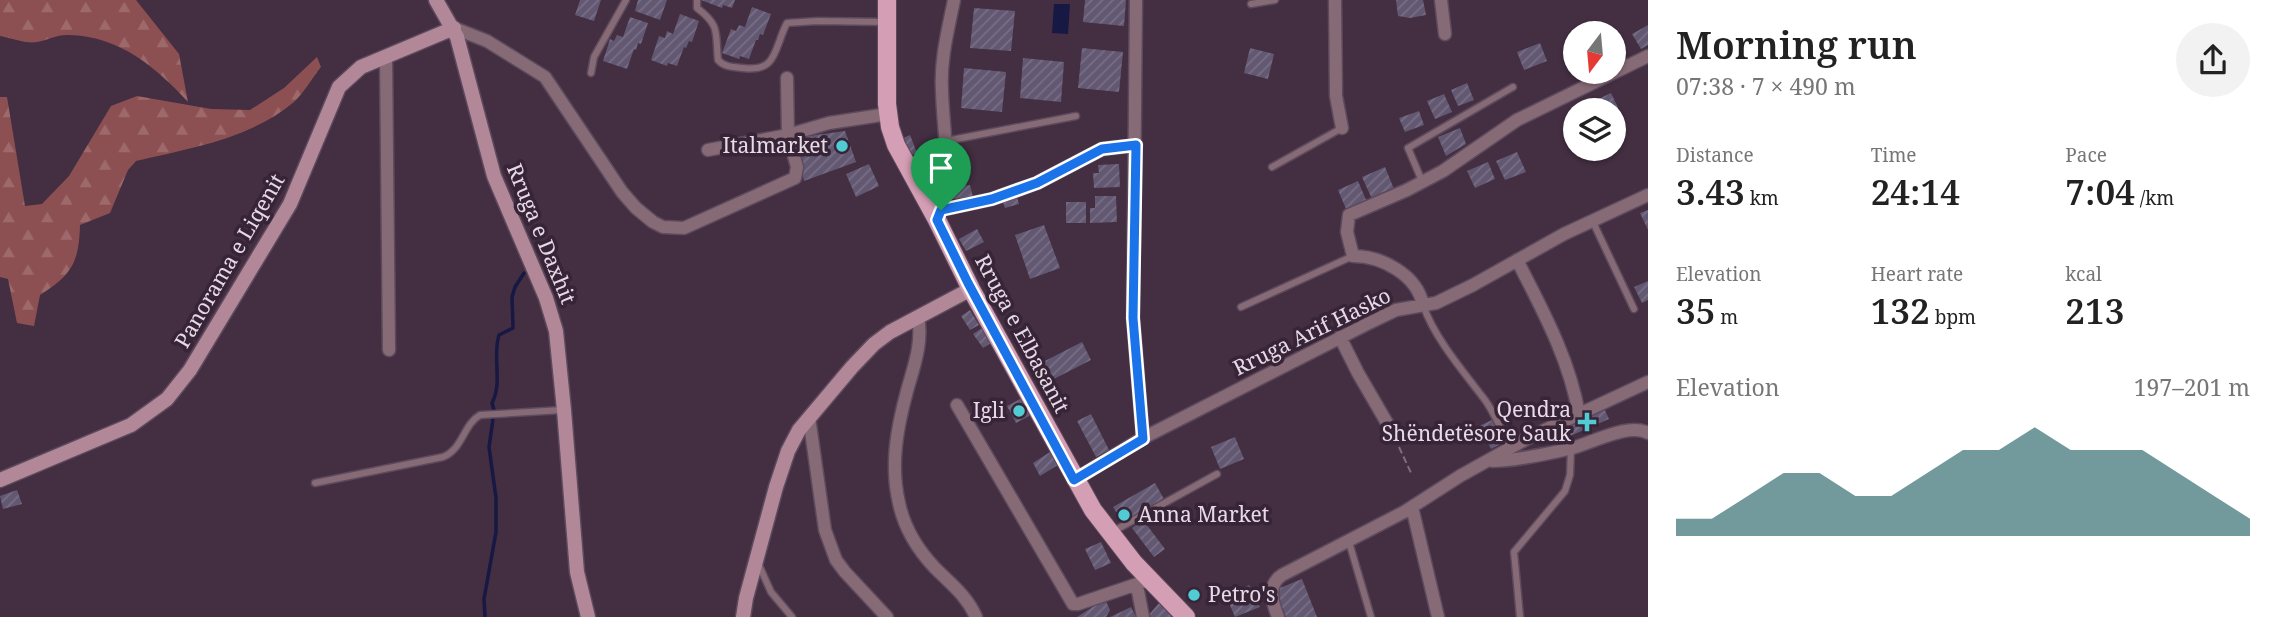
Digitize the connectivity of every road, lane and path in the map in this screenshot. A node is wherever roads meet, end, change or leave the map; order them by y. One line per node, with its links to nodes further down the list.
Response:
1 (436, 0): 12 (street, Rruga e Daxhit)
2 (626, 0): 16 (lane)
3 (697, 0): 11 (lane)
4 (887, 0): 11 (main road, Rruga e Elbasanit)
5 (954, 0): 23 (street)
6 (1136, 0): 24 (street)
7 (1275, 0): 10 (lane)
8 (1335, 0): 21 (street)
9 (1441, 0): 13 (street)
10 (1251, 4)
11 (886, 22): 19 (main road, Rruga e Elbasanit)
12 (454, 28): 14 (street, Panorama e Liqenit); 22 (street); 42 (street, Rruga e Daxhit)
13 (1445, 34)
14 (386, 56): 39 (street); 53 (street, Panorama e Liqenit)
15 (1648, 56): 27 (street)
16 (591, 73)
17 (787, 78): 22 (street)
18 (1513, 87): 27 (lane)
19 (888, 114): 22 (street); 29 (main road, Rruga e Elbasanit)
20 (1076, 116): 23 (lane)
21 (1342, 128): 26 (lane)
22 (788, 135): 25 (street)
23 (946, 141): 29 (street)
24 (1136, 145): 29 (street); 47 (street)
25 (708, 150)
26 (1272, 167)
27 (1422, 181): 31 (street)
28 (1648, 195): 30 (street, Rruga Arif Hasko)
29 (939, 215): 33 (main road, Rruga e Elbasanit)
30 (1592, 220): 32 (street, Rruga Arif Hasko); 36 (lane)
31 (1353, 256): 34 (street); 35 (lane)
32 (1517, 260): 34 (street, Rruga Arif Hasko); 43 (street)
33 (971, 289): 37 (street); 54 (main road, Rruga e Elbasanit)
34 (1423, 304): 38 (street, Rruga Arif Hasko); 48 (lane)
35 (1241, 307)
36 (1634, 309)
37 (918, 317): 44 (street); 65 (street)
38 (1340, 337): 46 (street); 47 (street, Rruga Arif Hasko)
39 (389, 349)
40 (1648, 382): 43 (street)
41 (957, 405): 60 (street)
42 (564, 410): 55 (lane); 61 (street, Rruga e Daxhit)
43 (1579, 415): 48 (street)
44 (809, 416): 59 (street); 64 (street)
45 (1648, 433): 49 (street)
46 (1394, 435): 52 (path)
47 (1143, 439): 54 (street, Rruga Arif Hasko)
48 (1510, 448): 50 (street)
49 (1571, 448): 50 (street); 71 (lane)
50 (1489, 460): 56 (street)
51 (1217, 474): 57 (lane)
52 (1412, 475)
53 (0, 480)
54 (1074, 480): 57 (main road, Rruga e Elbasanit)
55 (315, 483)
56 (1412, 507): 58 (street); 70 (street)
57 (1109, 534): 60 (main road, Rruga e Elbasanit)
58 (1349, 540): 68 (street); 69 (lane)
59 (756, 558): 62 (street); 63 (lane)
60 (1143, 583): 66 (street); 67 (main road, Rruga e Elbasanit)
61 (588, 617)
62 (743, 617)
63 (792, 617)
64 (887, 617)
65 (976, 617)
66 (1143, 617)
67 (1186, 617)
68 (1278, 617)
69 (1371, 617)
70 (1438, 617)
71 (1520, 617)

